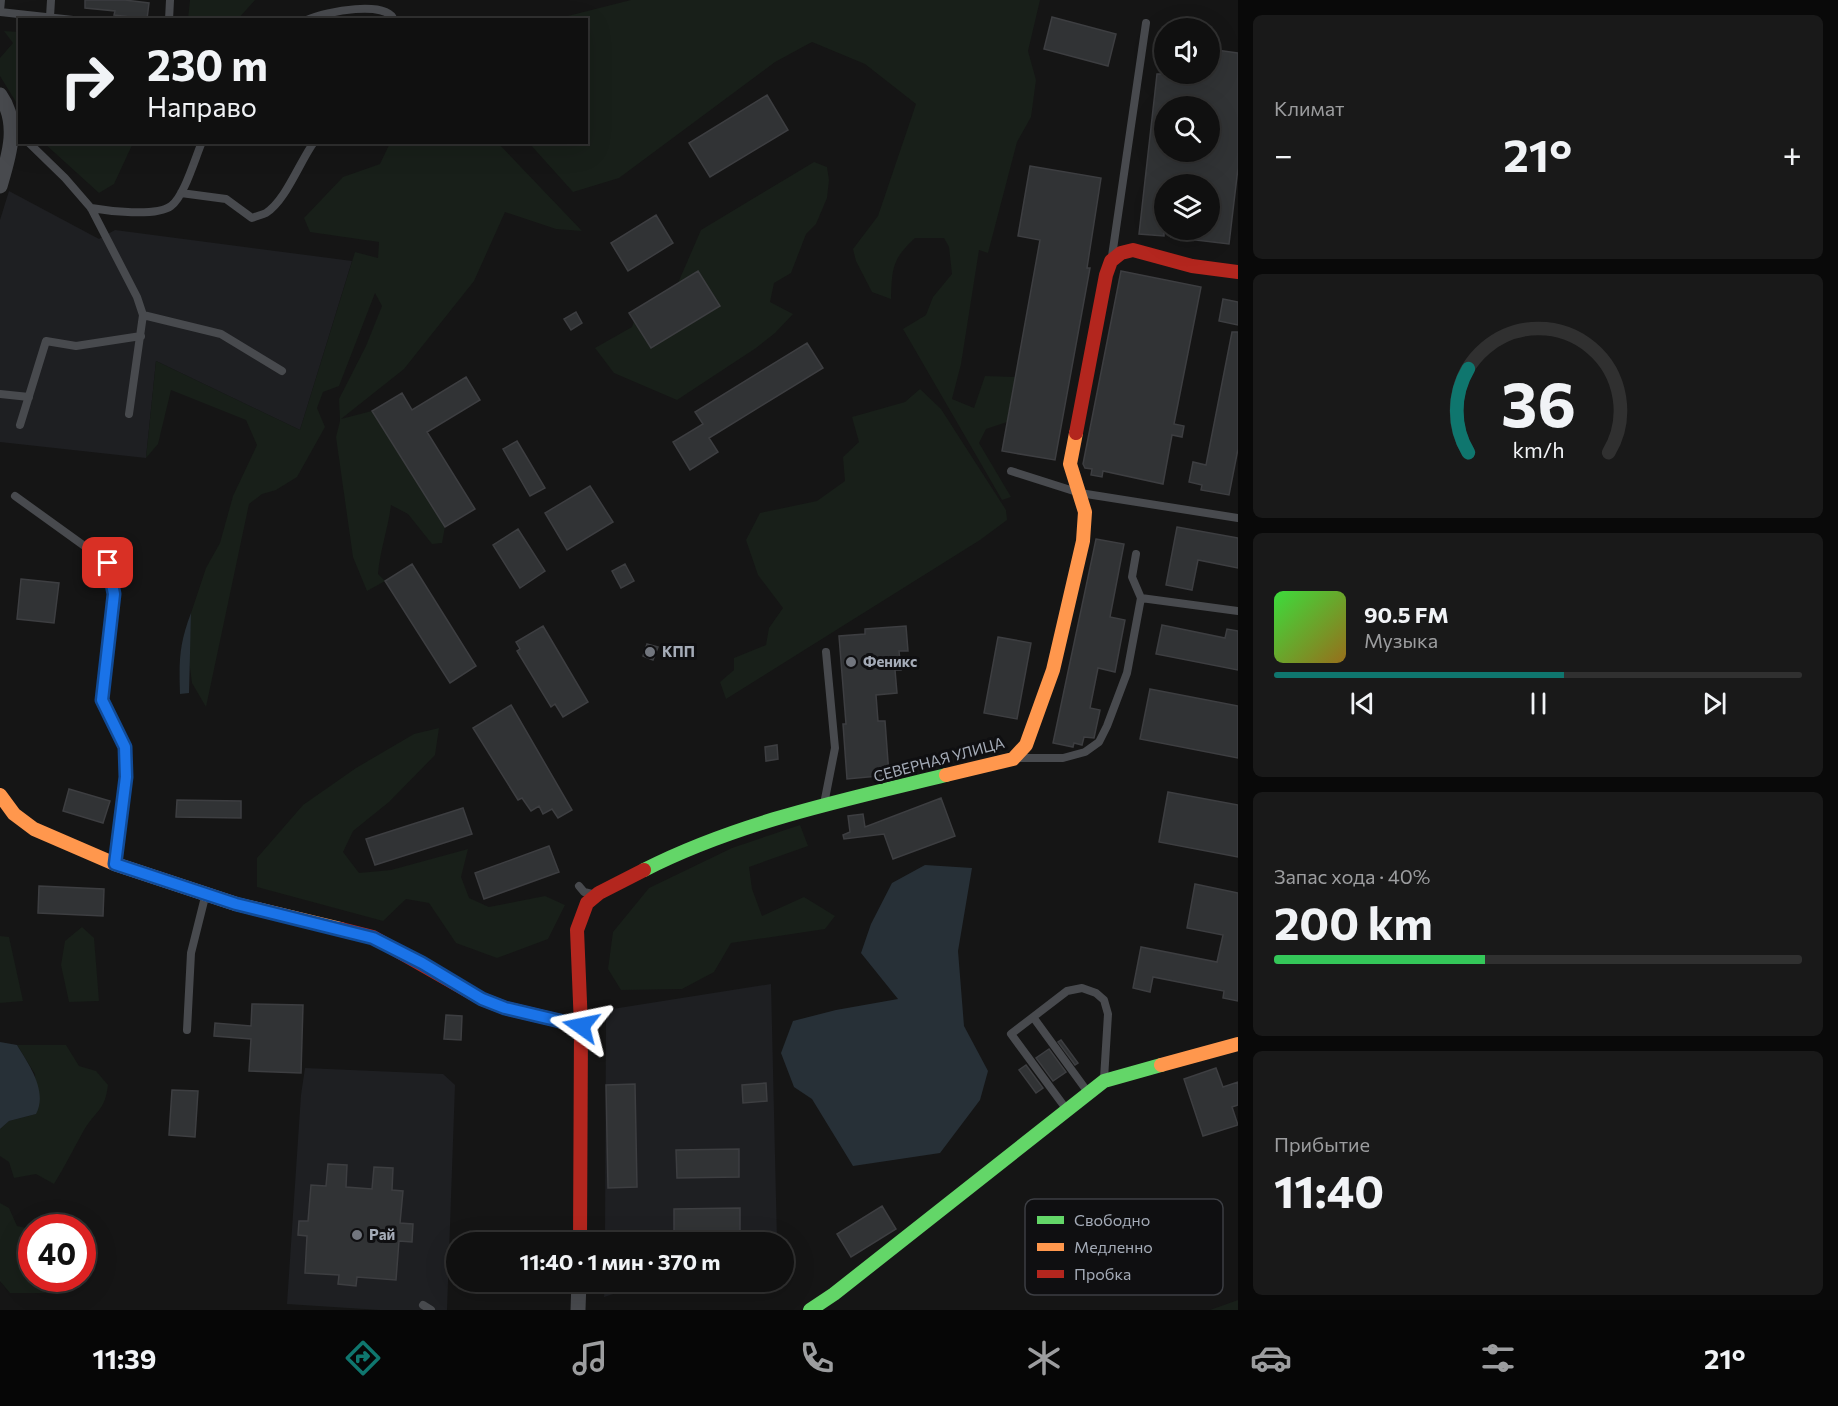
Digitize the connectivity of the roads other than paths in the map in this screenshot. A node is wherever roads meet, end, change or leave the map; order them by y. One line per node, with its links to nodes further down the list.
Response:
1 (1, 0): 4 (lane)
2 (51, 0): 5 (lane)
3 (170, 0): 7 (lane)
4 (0, 11): 5 (lane)
5 (50, 17): 6 (lane)
6 (58, 18)
7 (169, 18)
8 (312, 18): 9 (lane)
9 (393, 18)
10 (1146, 23): 19 (lane)
11 (0, 95): 12 (street)
12 (16, 133): 16 (street)
13 (30, 144): 18 (lane)
14 (201, 144): 17 (lane)
15 (313, 144): 17 (lane)
16 (0, 186)
17 (181, 193): 18 (lane)
18 (91, 208): 21 (lane)
19 (1111, 261): 20 (street); 29 (street, СЕВЕРНАЯ УЛИЦА)
20 (1238, 272)
21 (144, 315): 22 (lane); 23 (lane)
22 (141, 336): 25 (lane); 26 (lane)
23 (282, 371)
24 (0, 394): 25 (lane)
25 (29, 397): 27 (lane)
26 (129, 414)
27 (20, 424)
28 (1011, 471): 29 (lane)
29 (1080, 493): 31 (lane); 36 (street, СЕВЕРНАЯ УЛИЦА)
30 (15, 496): 39 (lane)
31 (1238, 518)
32 (1136, 554): 33 (lane)
33 (1141, 598): 34 (lane); 36 (lane)
34 (1238, 611)
35 (826, 652): 38 (lane)
36 (1013, 759): 38 (street, СЕВЕРНАЯ УЛИЦА)
37 (0, 795): 39 (street)
38 (824, 806): 41 (street, СЕВЕРНАЯ УЛИЦА)
39 (115, 864): 42 (street)
40 (579, 886): 41 (lane)
41 (599, 893): 44 (street, СЕВЕРНАЯ УЛИЦА)
42 (206, 895): 44 (street); 45 (lane)
43 (1033, 1017): 47 (lane); 48 (lane); 49 (lane)
44 (581, 1026): 50 (street, СЕВЕРНАЯ УЛИЦА)
45 (187, 1030)
46 (1238, 1044): 47 (street)
47 (1104, 1081): 48 (street)
48 (1088, 1093): 49 (street)
49 (1067, 1110): 53 (street)
50 (580, 1232)
51 (579, 1292): 52 (street)
52 (578, 1310)
53 (810, 1310)

